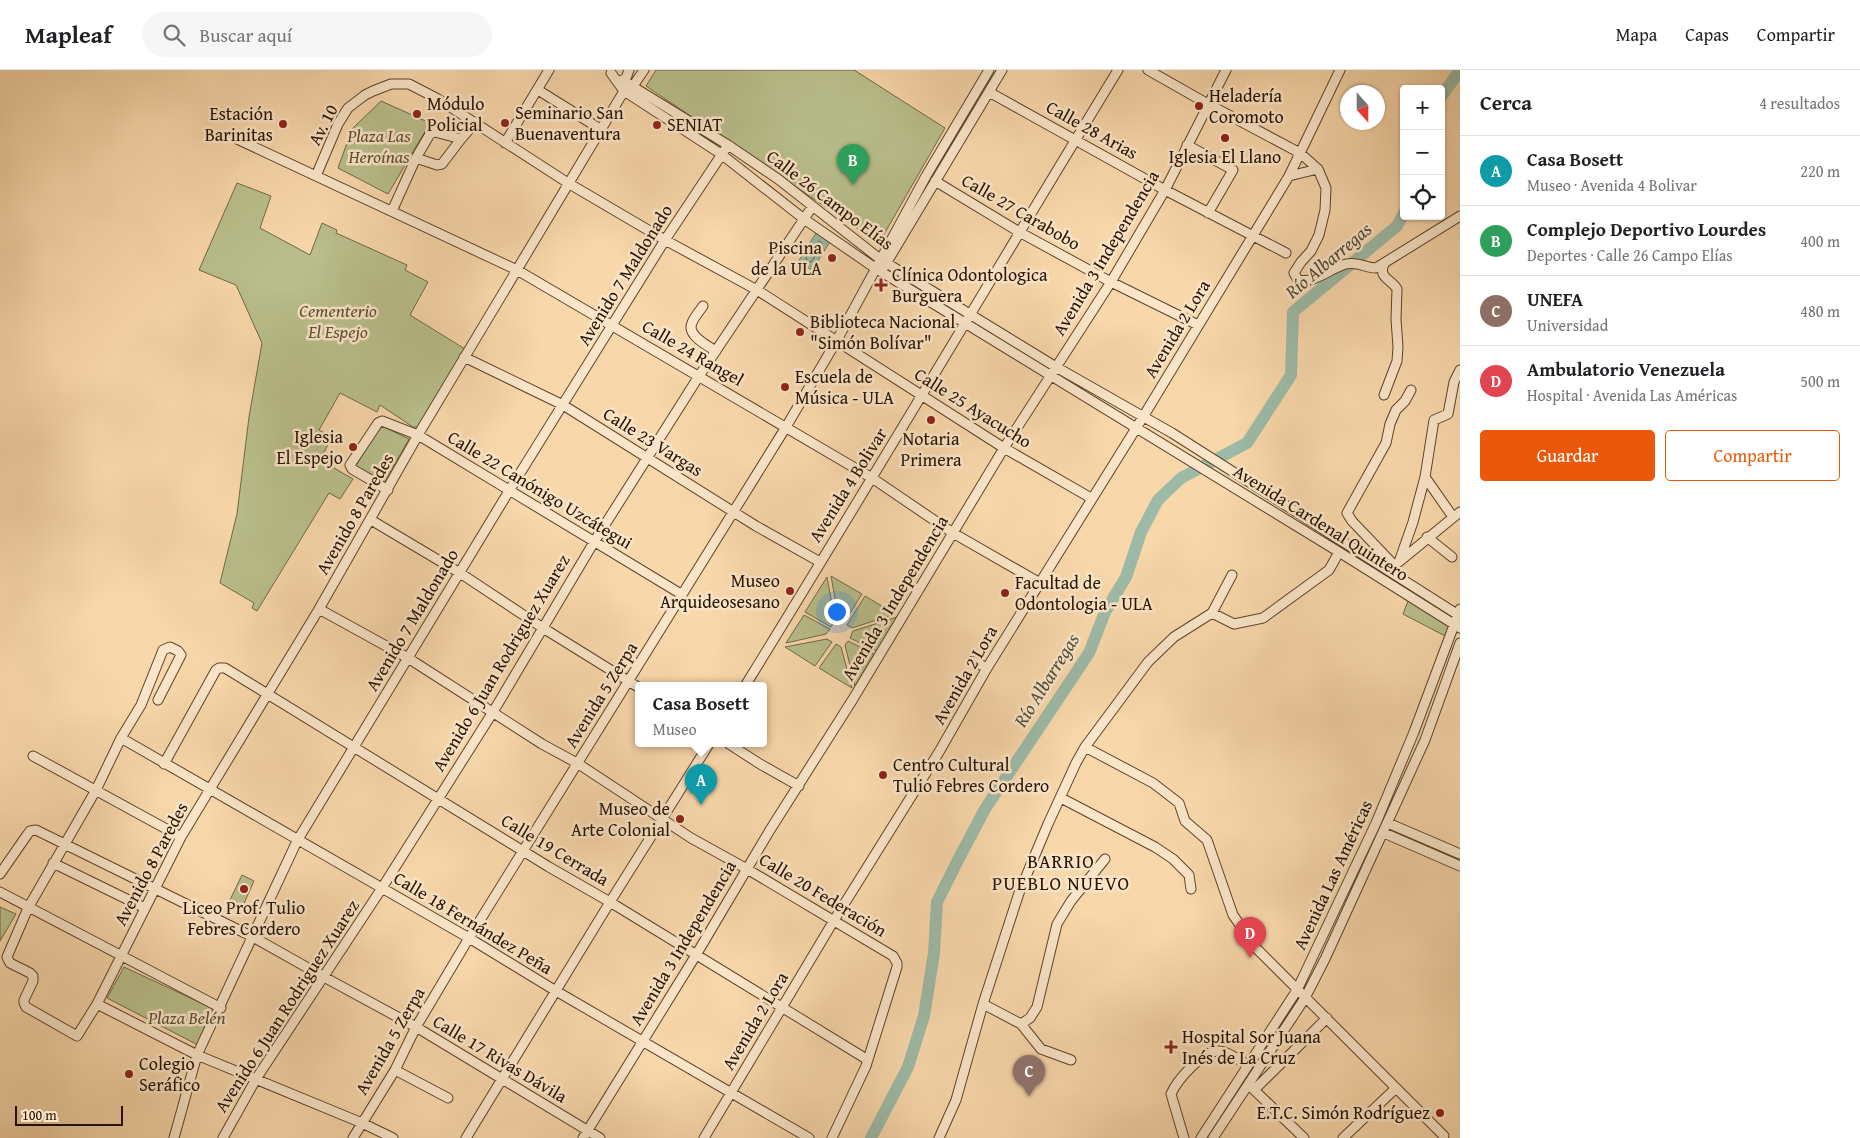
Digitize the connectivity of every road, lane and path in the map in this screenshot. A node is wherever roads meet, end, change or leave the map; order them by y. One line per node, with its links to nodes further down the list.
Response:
1 (549, 70): 12 (street)
2 (628, 70): 11 (street)
3 (644, 70): 11 (street)
4 (989, 70): 43 (street)
5 (1002, 70): 14 (street)
6 (1118, 70): 21 (street, Avenida 4 Bolivar)
7 (1148, 70): 16 (street)
8 (1226, 70): 16 (street, Avenida 3 Independencia)
9 (1340, 70): 25 (street, Avenida 2 Lora)
10 (609, 71): 11 (street, Calle 26 Campo Elías); 13 (street)
11 (629, 84): 13 (street); 23 (street, Calle 26 Campo Elías)
12 (538, 90): 18 (street); 22 (street)
13 (624, 91): 18 (street, Avenido 8 Paredes); 26 (street, Calle 26 Campo Elías)
14 (988, 92): 21 (street, Calle 28 Arias); 31 (street)
15 (365, 94): 17 (street, Calle 25 Ayacucho); 29 (street, Av. 10)
16 (1208, 104): 24 (street, Avenida 3 Independencia); 25 (street)
17 (475, 123): 20 (street); 22 (street, Calle 25 Ayacucho)
18 (602, 130): 32 (street, Avenido 8 Paredes)
19 (237, 139): 29 (street, Calle 24 Rangel)
20 (461, 139): 27 (street); 27 (street)
21 (1076, 139): 33 (street, Calle 28 Arias); 39 (street, Avenida 4 Bolivar)
22 (505, 143): 32 (street, Calle 25 Ayacucho)
23 (728, 145): 26 (street, Avenido 7 Maldonado); 34 (street, Calle 26 Campo Elías)
24 (1187, 145): 33 (street, Avenida 3 Independencia); 36 (street)
25 (1300, 153): 28 (street); 30 (street, Avenida 2 Lora)
26 (721, 154): 38 (street, Calle 26 Campo Elías); 41 (street, Avenido 7 Maldonado)
27 (416, 158): 35 (street)
28 (1318, 169): 30 (street); 44 (street)
29 (316, 176): 35 (street, Calle 24 Rangel)
30 (1289, 176): 40 (street, Avenida 2 Lora)
31 (935, 181): 39 (street, Calle 27 Carabobo); 43 (street)
32 (568, 183): 41 (street, Calle 25 Ayacucho); 45 (street, Avenido 8 Paredes)
33 (1165, 190): 36 (street, Calle 28 Arias); 47 (street, Avenida 3 Independencia)
34 (812, 207): 38 (street, Avenido 6 Juan Rodriguez Xuarez); 43 (street, Calle 26 Campo Elías)
35 (392, 211): 45 (street, Calle 24 Rangel)
36 (1208, 213): 40 (street, Calle 28 Arias)
37 (1460, 216): 44 (street)
38 (804, 219): 46 (street, Calle 26 Campo Elías); 48 (street, Avenido 6 Juan Rodriguez Xuarez)
39 (1021, 233): 47 (street, Calle 27 Carabobo); 50 (street, Avenida 4 Bolivar)
40 (1252, 236): 42 (street, Calle 28 Arias); 53 (street, Avenida 2 Lora)
41 (664, 240): 48 (street, Calle 25 Ayacucho); 52 (street, Avenido 7 Maldonado)
42 (1286, 253)
43 (883, 261): 46 (street, Avenida 5 Zerpa); 50 (street, Calle 26 Campo Elías)
44 (1380, 266): 62 (street)
45 (517, 270): 52 (street, Calle 24 Rangel); 56 (street, Avenido 8 Paredes)
46 (878, 270): 51 (street, Calle 26 Campo Elías); 54 (street, Avenida 5 Zerpa)
47 (1111, 282): 53 (street, Calle 27 Carabobo); 57 (street, Avenida 3 Independencia)
48 (757, 290): 54 (street, Calle 25 Ayacucho); 55 (street, Avenido 6 Juan Rodriguez Xuarez)
49 (703, 306): 55 (street)
50 (970, 314): 51 (street, Avenida 4 Bolivar); 57 (street, Calle 26 Campo Elías)
51 (965, 323): 59 (street, Calle 26 Campo Elías); 63 (street, Avenida 4 Bolivar)
52 (613, 325): 60 (street, Calle 24 Rangel); 64 (street, Avenido 7 Maldonado)
53 (1198, 325): 65 (street, Avenida 2 Lora)
54 (837, 340): 63 (street, Calle 25 Ayacucho); 67 (street, Avenida 5 Zerpa)
55 (716, 351): 60 (street, Avenido 6 Juan Rodriguez Xuarez)
56 (464, 357): 64 (street, Calle 23 Vargas); 69 (street, Avenido 8 Paredes)
57 (1056, 367): 59 (street, Avenida 3 Independencia); 65 (street, Calle 26 Campo Elías)
58 (1460, 370): 73 (street)
59 (1050, 375): 66 (street, Calle 26 Campo Elías); 71 (street, Avenida 3 Independencia)
60 (699, 376): 67 (street, Calle 24 Rangel); 72 (street, Avenido 6 Juan Rodriguez Xuarez)
61 (1411, 390): 87 (street)
62 (1384, 395)
63 (922, 396): 71 (street, Calle 25 Ayacucho); 74 (street, Avenida 4 Bolivar)
64 (563, 405): 72 (street, Calle 23 Vargas); 76 (street, Avenido 7 Maldonado)
65 (1143, 417): 66 (street, Avenida 2 Lora); 68 (street, Calle 26 Campo Elías)
66 (1135, 426): 70 (street, Calle 26 Campo Elías); 77 (street, Avenida 2 Lora)
67 (786, 427): 74 (street, Calle 24 Rangel); 78 (street, Avenida 5 Zerpa)
68 (1172, 433): 87 (street, Avenida Cardenal Quintero)
69 (418, 435): 75 (street, Avenido 8 Paredes); 75 (street, Calle 22 Canónigo Uzcátegui); 76 (street, Calle 22 Canónigo Uzcátegui)
70 (1165, 445): 84 (street, Avenida Cardenal Quintero)
71 (1004, 448): 77 (street, Calle 25 Ayacucho); 81 (street, Avenida 3 Independencia)
72 (648, 459): 78 (street, Calle 23 Vargas); 83 (street, Avenido 6 Juan Rodriguez Xuarez)
73 (1425, 477): 79 (street); 87 (street)
74 (872, 478): 81 (street, Calle 24 Rangel); 86 (street, Avenida 4 Bolivar)
75 (388, 490): 80 (street, Avenido 8 Paredes)
76 (509, 491): 83 (street, Calle 22 Canónigo Uzcátegui); 88 (street, Avenido 7 Maldonado)
77 (1091, 498): 90 (street, Avenida 2 Lora)
78 (735, 512): 86 (street, Calle 23 Vargas); 91 (street, Avenida 5 Zerpa)
79 (1456, 514): 82 (street)
80 (371, 520): 88 (street); 92 (street, Avenido 8 Paredes)
81 (953, 533): 90 (street, Calle 24 Rangel); 115 (street, Avenida 3 Independencia)
82 (1427, 537): 85 (street); 87 (street)
83 (594, 542): 91 (street, Calle 22 Canónigo Uzcátegui); 96 (street, Avenido 6 Juan Rodriguez Xuarez)
84 (1339, 552): 93 (street); 95 (street, Avenida Cardenal Quintero)
85 (1452, 557)
86 (820, 562): 102 (street, Avenida 4 Bolivar)
87 (1394, 566): 94 (street, Avenida Cardenal Quintero)
88 (460, 573): 96 (street); 98 (street, Avenido 7 Maldonado)
89 (1232, 575): 93 (street)
90 (1040, 583): 100 (street, Avenida 2 Lora)
91 (681, 594): 101 (street, Avenida 5 Zerpa)
92 (320, 609): 98 (street, Calle 20 Federación); 104 (street, Avenido 8 Paredes)
93 (1212, 613): 111 (street)
94 (1459, 613): 95 (street, Avenida Las Américas)
95 (1457, 627): 146 (street, Avenida Las Américas)
96 (543, 628): 101 (street); 106 (street, Avenido 6 Juan Rodriguez Xuarez)
97 (1460, 642): 121 (street, Avenida Las Américas)
98 (408, 658): 106 (street, Calle 20 Federación); 108 (street, Avenido 7 Maldonado)
99 (973, 660): 100 (street)
100 (987, 668): 140 (street, Avenida 2 Lora)
101 (629, 681): 103 (street); 114 (street, Avenida 5 Zerpa)
102 (747, 682)
103 (635, 685)
104 (268, 695): 108 (street, Calle 19 Cerrada); 113 (street, Calle 19 Cerrada); 117 (street, Avenido 8 Paredes)
105 (158, 700): 107 (street)
106 (493, 712): 114 (street, Calle 20 Federación); 118 (street, Avenido 6 Juan Rodriguez Xuarez)
107 (121, 738): 113 (street, Calle 18 Fernández Peña); 116 (street)
108 (354, 747): 118 (street, Calle 19 Cerrada); 124 (street, Avenido 7 Maldonado)
109 (708, 747): 120 (street)
110 (734, 747): 115 (street)
111 (1084, 747): 119 (street); 146 (street)
112 (33, 756): 116 (street)
113 (164, 764): 117 (street, Calle 18 Fernández Peña)
114 (577, 764): 120 (street, Calle 20 Federación); 126 (street, Avenida 5 Zerpa)
115 (799, 786): 131 (street, Avenida 3 Independencia)
116 (96, 790): 123 (street); 125 (street)
117 (210, 791): 123 (street, Avenido 8 Paredes); 124 (street, Calle 18 Fernández Peña)
118 (437, 798): 126 (street, Calle 19 Cerrada); 133 (street, Avenido 6 Juan Rodriguez Xuarez)
119 (1061, 798): 134 (street); 150 (street)
120 (662, 820): 131 (street, Calle 20 Federación); 137 (street)
121 (1388, 823): 122 (street, Avenida Las Américas); 127 (street)
122 (1384, 833): 130 (street); 148 (street, Avenida Las Américas)
123 (181, 837): 135 (street, Avenido 8 Paredes)
124 (297, 841): 133 (street, Calle 18 Fernández Peña); 141 (street, Avenido 7 Maldonado)
125 (63, 845): 129 (street); 132 (street, Calle 17 Rivas Dávila); 135 (street, Calle 17 Rivas Dávila)
126 (522, 851): 137 (street, Calle 19 Cerrada); 142 (street, Avenida 5 Zerpa)
127 (1460, 854)
128 (1106, 859): 154 (street)
129 (53, 863): 138 (street); 139 (street)
130 (1460, 866)
131 (747, 869): 140 (street, Calle 20 Federación); 143 (street, Avenida 3 Independencia)
132 (0, 874)
133 (382, 888): 142 (street, Calle 18 Fernández Peña); 145 (street, Avenido 6 Juan Rodriguez Xuarez)
134 (1191, 888)
135 (154, 890): 139 (street, Avenido 8 Paredes); 141 (street, Calle 17 Rivas Dávila)
136 (0, 892): 138 (street)
137 (610, 902): 143 (street, Calle 19 Cerrada); 147 (street)
138 (28, 908): 144 (street); 149 (street, Avenido 8 Paredes)
139 (145, 908): 144 (street, Avenido 8 Paredes)
140 (833, 922): 152 (street, Avenida 2 Lora); 158 (street, Calle 20 Federación)
141 (253, 937): 145 (street, Calle 17 Rivas Dávila); 151 (street, Avenido 7 Maldonado)
142 (469, 938): 147 (street, Calle 18 Fernández Peña); 155 (street, Avenida 5 Zerpa)
143 (696, 955): 152 (street, Calle 19 Cerrada); 156 (street, Avenida 3 Independencia)
144 (120, 956): 149 (street, Avenido 8 Paredes); 151 (street)
145 (324, 977): 155 (street, Calle 17 Rivas Dávila); 163 (street, Avenido 6 Juan Rodriguez Xuarez)
146 (1297, 990): 148 (street); 160 (street, Avenida Las Américas)
147 (556, 991): 156 (street, Calle 18 Fernández Peña); 162 (street)
148 (1305, 998): 153 (street); 164 (street, Avenida Las Américas)
149 (97, 1004): 157 (street)
150 (984, 1004): 154 (street); 180 (street)
151 (220, 1008): 157 (street, Avenido 7 Maldonado)
152 (782, 1009): 158 (street, Calle 19 Cerrada); 166 (street, Avenida 2 Lora)
153 (1327, 1018): 164 (street); 165 (street)
154 (1021, 1024): 159 (street)
155 (416, 1027): 161 (street, Avenida 5 Zerpa); 162 (street, Calle 17 Rivas Dávila)
156 (642, 1042): 166 (street, Calle 18 Fernández Peña); 169 (street, Avenida 3 Independencia)
157 (197, 1055): 163 (street); 171 (street, Avenido 7 Maldonado)
158 (868, 1060): 179 (street)
159 (1071, 1060)
160 (1248, 1065): 164 (street, Avenida Las Américas); 181 (street)
161 (395, 1070): 167 (street); 168 (street, Avenida 5 Zerpa)
162 (502, 1078): 169 (street, Calle 17 Rivas Dávila); 175 (street)
163 (256, 1079): 168 (street); 172 (street, Avenido 6 Juan Rodriguez Xuarez)
164 (1247, 1084): 182 (street, Avenida Las Américas); 183 (street, Avenida Las Américas); 184 (street)
165 (1395, 1089): 170 (street); 185 (street)
166 (731, 1093): 177 (street, Avenida 2 Lora); 178 (street, Calle 18 Fernández Peña)
167 (448, 1098)
168 (362, 1123): 173 (street, Avenida 5 Zerpa); 174 (street)
169 (585, 1134): 176 (street, Calle 17 Rivas Dávila)
170 (1444, 1136)
171 (174, 1138)
172 (223, 1138)
173 (353, 1138)
174 (393, 1138)
175 (466, 1138)
176 (600, 1138)
177 (704, 1138)
178 (809, 1138)
179 (832, 1138)
180 (938, 1138)
181 (1184, 1138)
182 (1200, 1138)
183 (1213, 1138)
184 (1304, 1138)
185 (1343, 1138)

